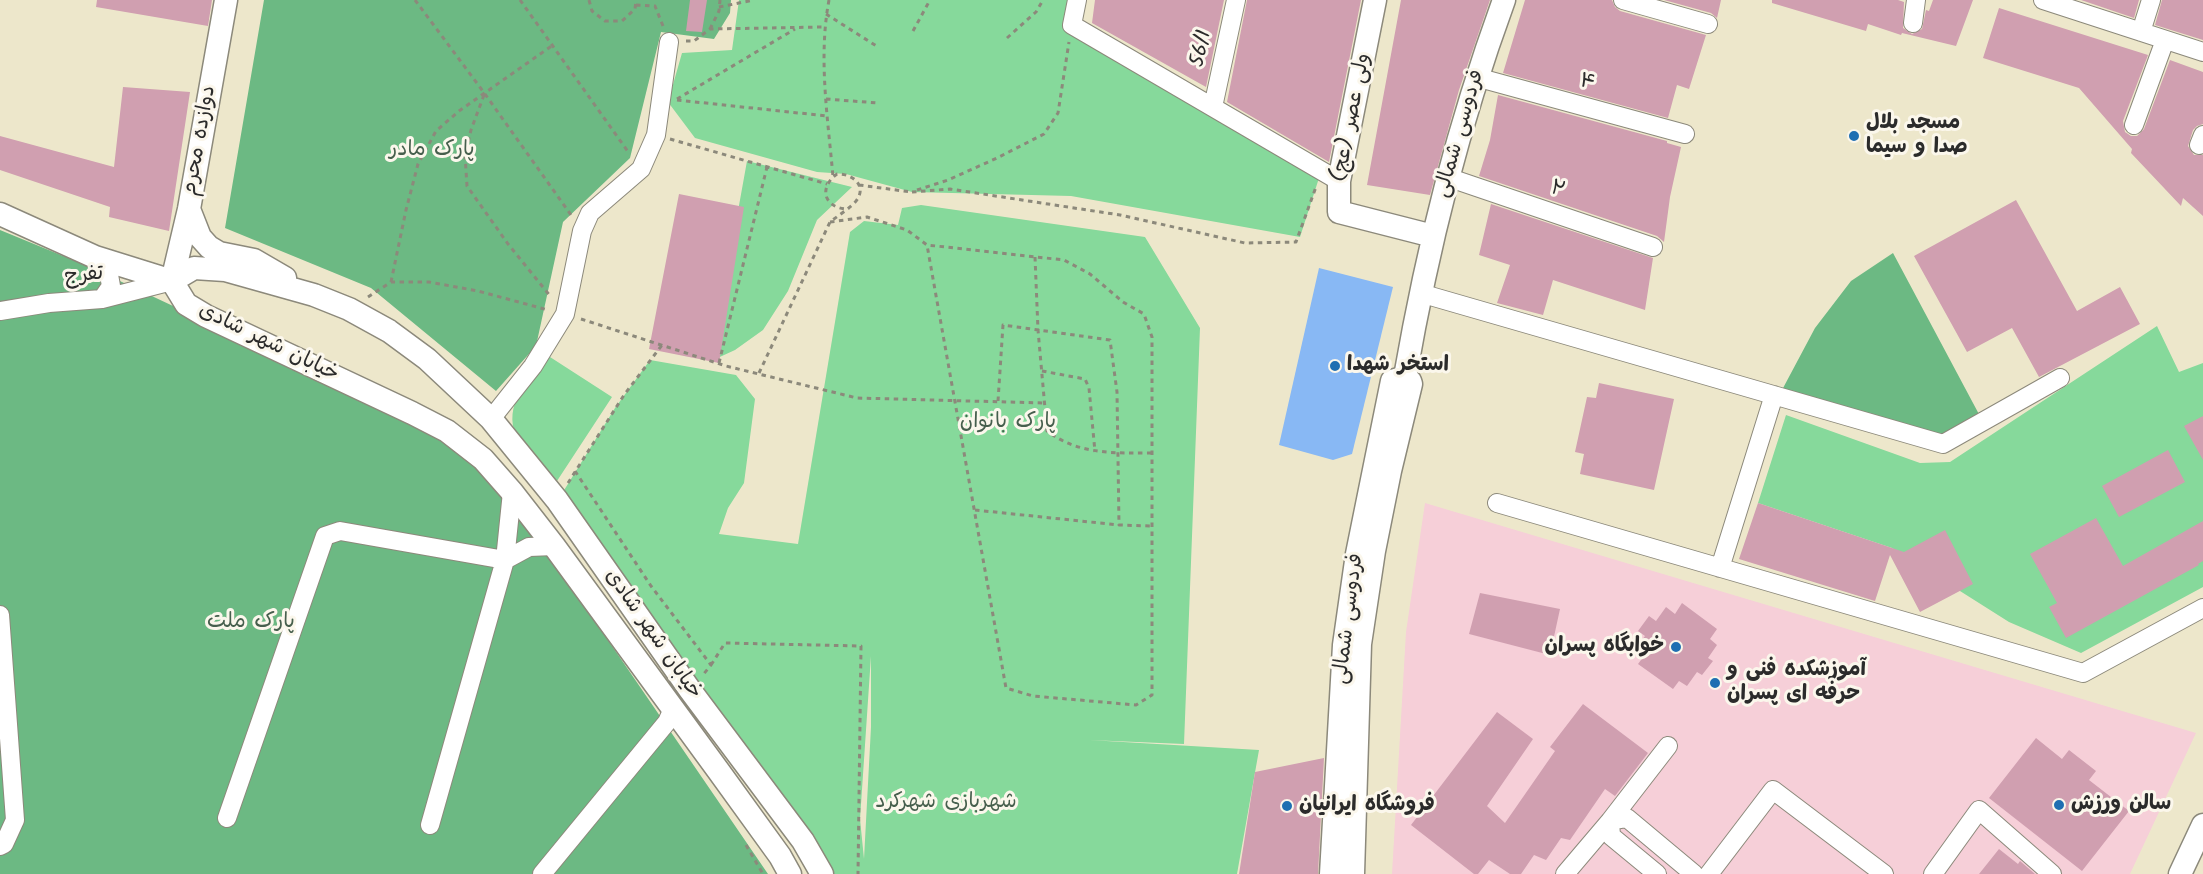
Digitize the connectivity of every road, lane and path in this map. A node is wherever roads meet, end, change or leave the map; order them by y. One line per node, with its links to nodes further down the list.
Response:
1 (226, 0): 54 (main road, دوازده محرم)
2 (415, 0): 36 (path)
3 (520, 0): 32 (path)
4 (590, 0): 18 (path)
5 (720, 0): 19 (path)
6 (754, 0): 19 (path)
7 (829, 0): 20 (path)
8 (930, 0): 27 (path)
9 (1043, 0): 29 (path)
10 (1077, 0): 23 (street)
11 (1236, 0): 40 (street, 56/1)
12 (1375, 0): 49 (main road, ولی عصر (عج))
13 (1504, 0): 35 (main road, فردوسی شمالی)
14 (1623, 0): 22 (street)
15 (1916, 0): 21 (street)
16 (2043, 0): 28 (street)
17 (2151, 0): 28 (street)
18 (636, 2): 31 (path)
19 (720, 7): 26 (path)
20 (826, 14): 24 (path); 33 (path)
21 (1913, 23)
22 (1708, 24)
23 (1072, 25): 40 (street); 52 (path)
24 (824, 27): 25 (path); 38 (path)
25 (797, 28): 26 (path); 37 (path)
26 (710, 29): 31 (path)
27 (913, 31)
28 (2141, 32): 30 (street)
29 (1007, 38)
30 (2165, 40): 34 (street); 42 (street)
31 (669, 42): 37 (street)
32 (552, 45): 36 (path); 46 (path)
33 (879, 47)
34 (2203, 52)
35 (1476, 77): 43 (street, ۴); 48 (main road, فردوسی شمالی)
36 (485, 94): 57 (path); 65 (path); 70 (path)
37 (669, 99): 41 (path); 44 (street)
38 (826, 99): 39 (path); 41 (path)
39 (878, 103)
40 (1213, 107): 49 (street)
41 (827, 116): 47 (path)
42 (2134, 125)
43 (1685, 134)
44 (656, 135): 45 (path); 46 (street)
45 (767, 167): 50 (path); 74 (path)
46 (641, 169): 57 (street)
47 (833, 177): 50 (path); 51 (path)
48 (1447, 177): 58 (main road, فردوسی شمالی); 60 (street, ۲)
49 (1328, 182): 52 (path); 58 (main road, ولی عصر (عج))
50 (827, 184): 53 (path)
51 (859, 185): 52 (path); 53 (path)
52 (912, 192)
53 (846, 208): 56 (path)
54 (189, 209): 64 (main road, دوازده محرم); 67 (main road)
55 (0, 214): 61 (main road)
56 (830, 222): 59 (path); 79 (path)
57 (582, 231): 70 (street)
58 (1433, 236): 66 (main road, فردوسی شمالی)
59 (927, 245): 62 (path); 79 (path)
60 (1653, 247)
61 (95, 257): 64 (main road); 68 (street)
62 (1035, 257): 72 (path); 85 (path)
63 (225, 270): 64 (main road, خیابان شهر شادی); 67 (main road, خیابان شهر شادی); 71 (main road)
64 (172, 281): 68 (street, تفرج); 71 (main road, خیابان شهر شادی)
65 (391, 282)
66 (1420, 293): 76 (main road, فردوسی شمالی); 78 (street)
67 (315, 296): 82 (main road, خیابان شهر شادی)
68 (102, 299): 69 (street, تفرج)
69 (0, 311)
70 (565, 314): 82 (street)
71 (206, 316): 87 (main road, خیابان شهر شادی)
72 (1038, 330): 75 (path); 80 (path); 84 (path)
73 (662, 345): 86 (path)
74 (719, 363)
75 (1042, 371): 81 (path); 83 (path)
76 (1405, 377): 112 (main road, فردوسی شمالی); 113 (main road, فردوسی شمالی)
77 (2060, 378): 78 (street)
78 (1774, 395): 95 (street)
79 (955, 400): 80 (path); 90 (path)
80 (998, 401): 81 (path)
81 (1045, 403): 83 (path)
82 (491, 420): 88 (main road, خیابان شهر شادی)
83 (1095, 452): 84 (path)
84 (1118, 453): 85 (path); 91 (path)
85 (1152, 453): 92 (path)
86 (575, 471): 88 (path); 99 (path)
87 (512, 492): 93 (main road, خیابان شهر شادی); 94 (street)
88 (558, 500): 100 (main road, خیابان شهر شادی)
89 (1497, 503): 95 (street)
90 (974, 510): 91 (path); 92 (path)
91 (1119, 525): 92 (path)
92 (1152, 526)
93 (554, 546): 94 (street); 101 (main road, خیابان شهر شادی)
94 (505, 560): 103 (street); 105 (street)
95 (1720, 568): 96 (street)
96 (2203, 608)
97 (0, 615): 98 (street)
98 (0, 621): 107 (street)
99 (711, 665): 100 (path); 111 (path)
100 (690, 690): 110 (main road, خیابان شهر شادی)
101 (672, 711): 108 (street); 109 (main road, خیابان شهر شادی)
102 (1668, 746): 104 (street)
103 (228, 818)
104 (1610, 821): 114 (street); 115 (street); 116 (street)
105 (430, 825)
106 (2203, 825): 121 (main road)
107 (0, 846)
108 (542, 874)
109 (790, 874)
110 (822, 874)
111 (858, 874)
112 (1331, 874)
113 (1353, 874)
114 (1565, 874)
115 (1657, 874)
116 (1694, 874)
117 (1708, 874): 118 (street)
118 (1884, 874)
119 (1933, 874): 120 (street)
120 (2052, 874)
121 (2180, 874)

